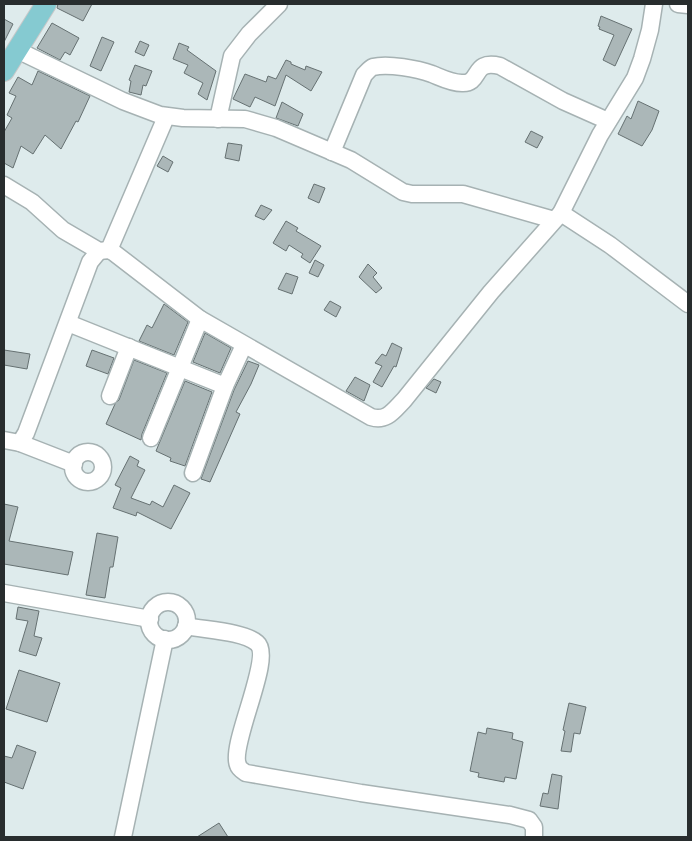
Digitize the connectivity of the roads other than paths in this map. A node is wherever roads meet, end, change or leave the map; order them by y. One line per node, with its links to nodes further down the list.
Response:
1 (46, 4): 6 (main road)
2 (279, 4): 9 (street)
3 (654, 4): 10 (street)
4 (678, 4): 5 (street)
5 (688, 5)
6 (17, 50): 7 (main road); 8 (street)
7 (4, 71)
8 (166, 117): 9 (street); 14 (street)
9 (218, 118): 11 (street)
10 (608, 121): 11 (street); 13 (street)
11 (332, 152): 13 (street)
12 (4, 185): 14 (street)
13 (557, 216): 15 (street); 18 (street)
14 (104, 250): 16 (street); 17 (street)
15 (688, 304)
16 (200, 319): 18 (street); 20 (street)
17 (68, 322): 19 (street); 24 (street)
18 (244, 345): 21 (street)
19 (129, 347): 20 (street); 22 (street)
20 (180, 366): 21 (street); 23 (street)
21 (225, 386): 26 (street)
22 (110, 396)
23 (151, 438)
24 (12, 442): 25 (street)
25 (74, 464)
26 (193, 473)
27 (4, 593): 28 (street)
28 (150, 619): 29 (street); 30 (street)
29 (186, 626): 30 (street); 32 (street)
30 (165, 639): 31 (street)
31 (123, 837)
32 (534, 837)

